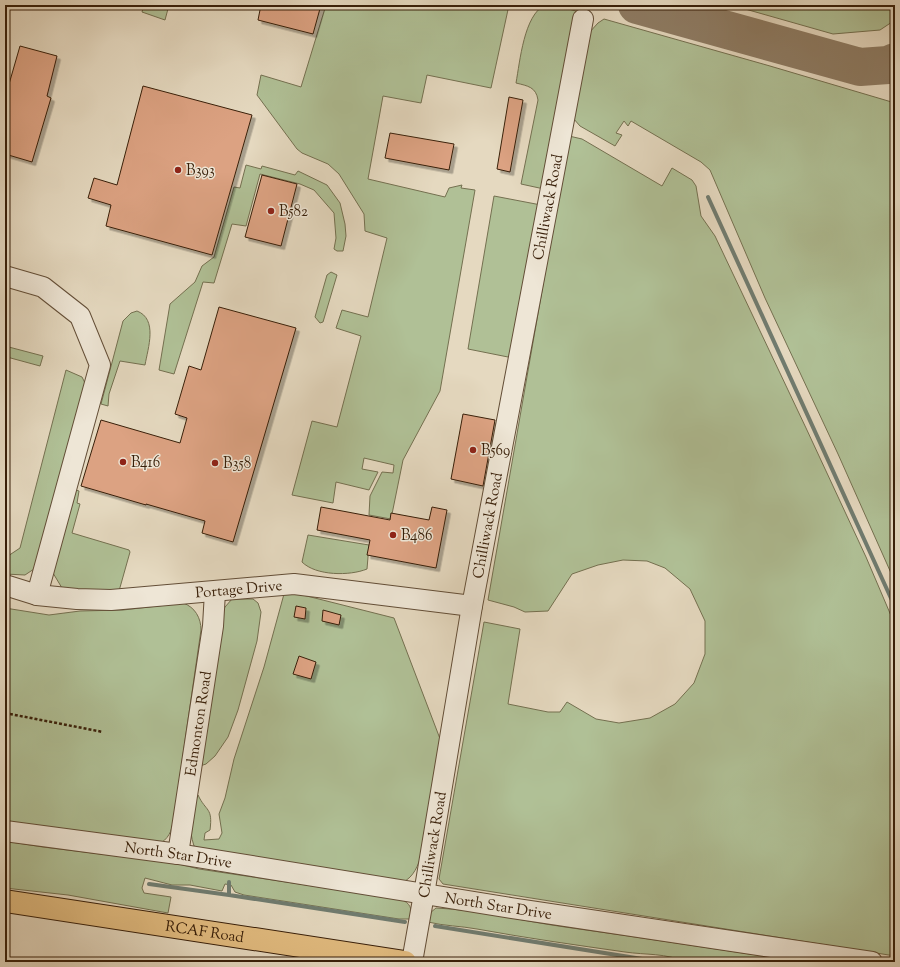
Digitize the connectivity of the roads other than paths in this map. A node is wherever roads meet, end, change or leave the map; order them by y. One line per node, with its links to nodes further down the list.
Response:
1 (583, 19): 6 (street, Chilliwack Road)
2 (5, 276): 5 (street)
3 (5, 585): 5 (street, Portage Drive)
4 (215, 592): 5 (street, Portage Drive); 6 (street, Portage Drive); 8 (street, Edmonton Road)
5 (37, 595)
6 (472, 606): 9 (street, Chilliwack Road)
7 (5, 831): 8 (street, North Star Drive)
8 (178, 854): 9 (street, North Star Drive)
9 (424, 894): 12 (street, Chilliwack Road); 13 (street, North Star Drive)
10 (5, 901): 11 (main road, RCAF Road)
11 (405, 962)
12 (412, 962)
13 (872, 962)

